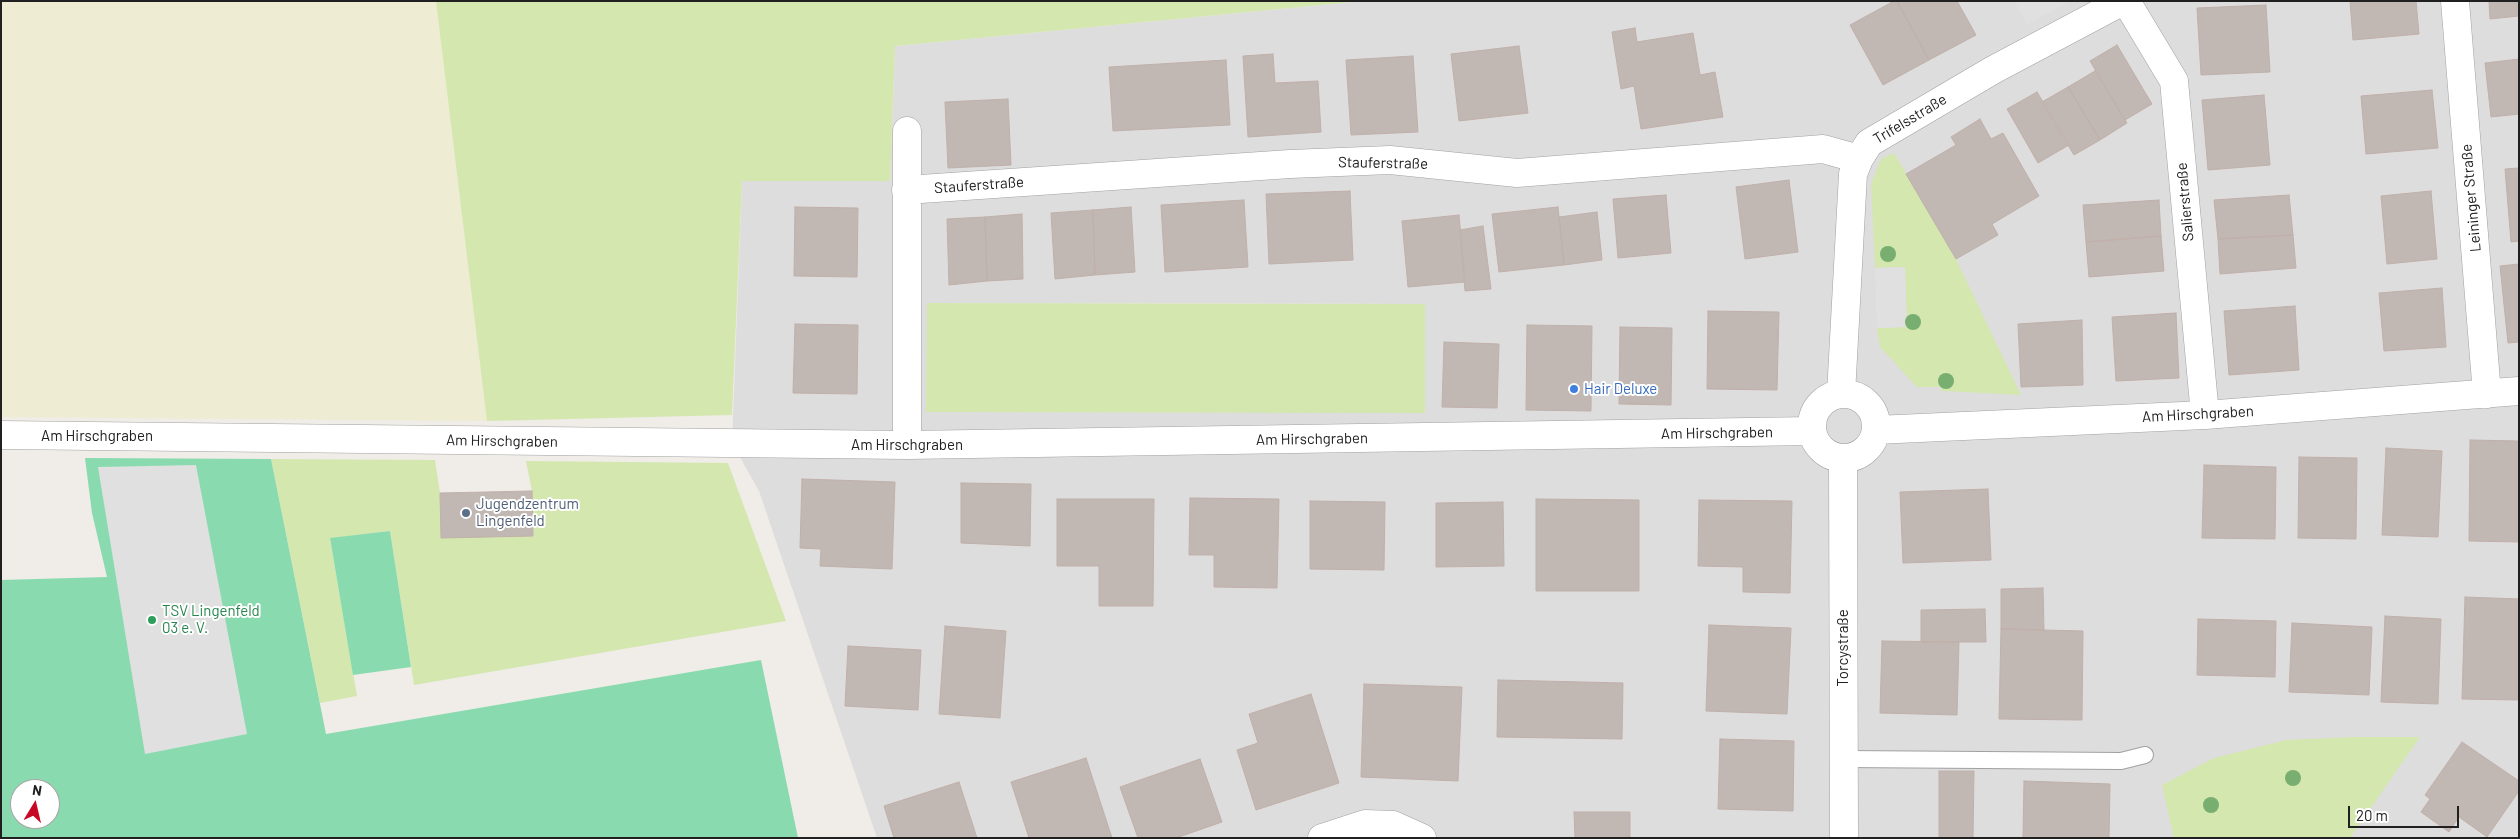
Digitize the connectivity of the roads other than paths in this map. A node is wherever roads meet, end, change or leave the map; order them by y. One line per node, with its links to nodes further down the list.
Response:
1 (2124, 1): 4 (street, Trifelsstraße); 9 (street, Salierstraße)
2 (2455, 1): 8 (street, Leininger Straße)
3 (908, 131): 5 (street)
4 (1859, 159): 5 (street, Stauferstraße); 7 (street, Trifelsstraße)
5 (906, 190): 13 (street)
6 (2519, 391): 8 (street, Am Hirschgraben)
7 (1841, 394): 10 (street); 11 (street)
8 (2487, 394): 9 (street, Am Hirschgraben)
9 (2205, 415): 10 (street, Am Hirschgraben)
10 (1876, 430): 14 (street)
11 (1812, 431): 13 (street, Am Hirschgraben); 14 (street)
12 (1, 435): 13 (street, Am Hirschgraben)
13 (907, 446)
14 (1843, 459): 16 (street, Torcystraße)
15 (2145, 755): 16 (lane)
16 (1844, 760): 19 (street, Torcystraße)
17 (1322, 838): 18 (street)
18 (1422, 838)
19 (1844, 838)

